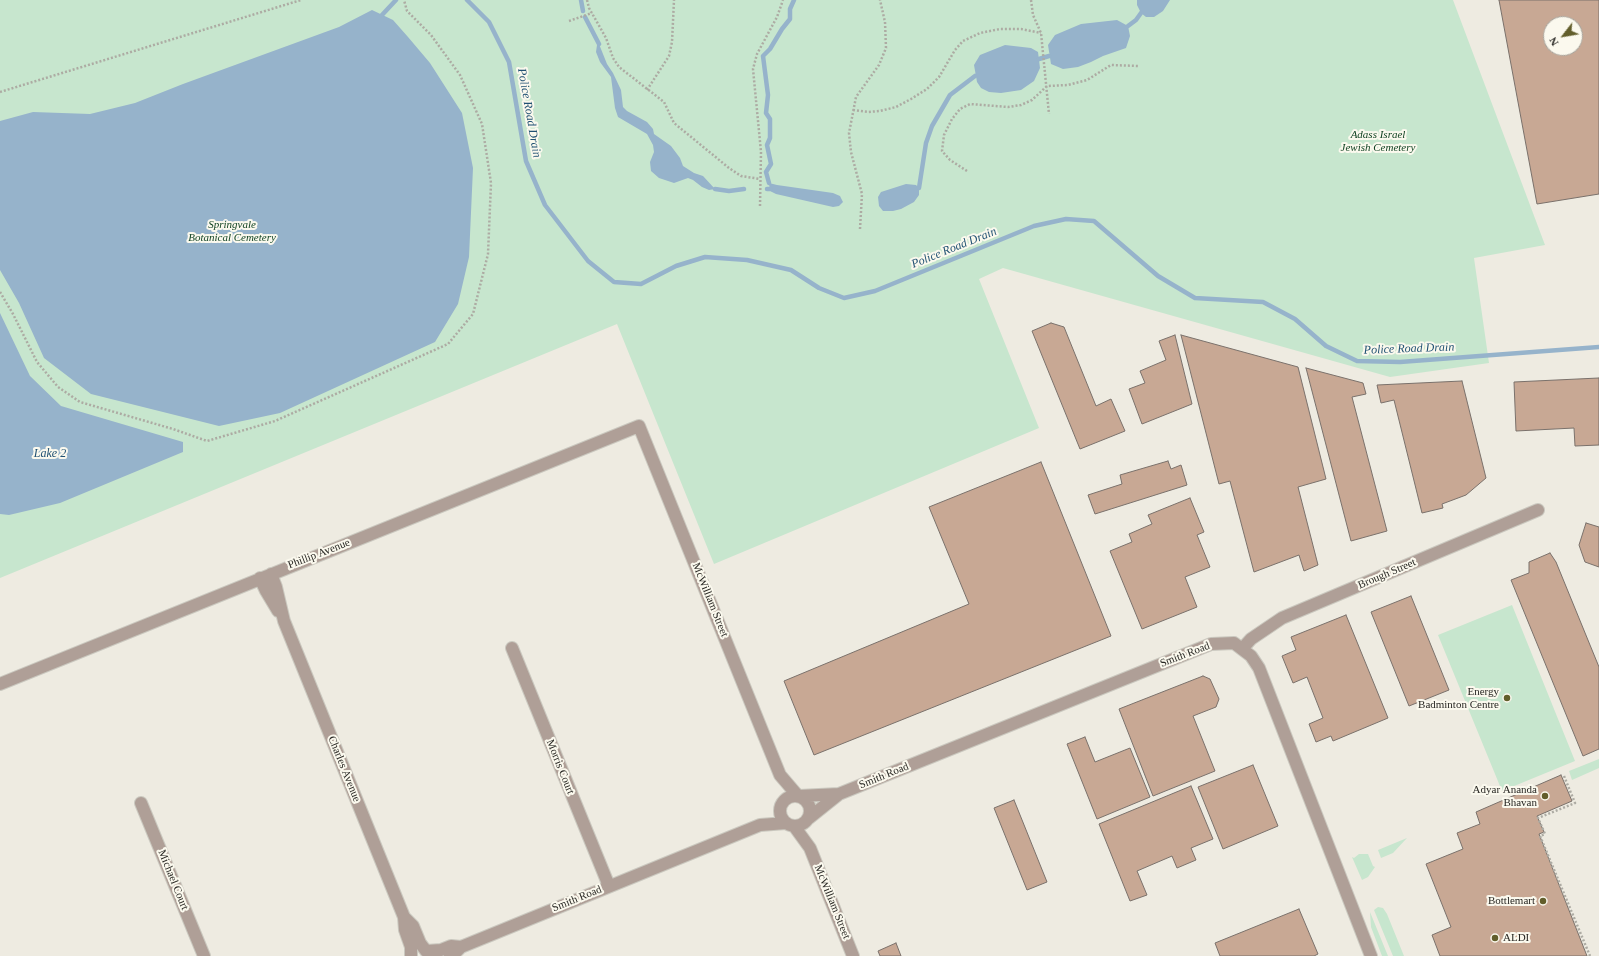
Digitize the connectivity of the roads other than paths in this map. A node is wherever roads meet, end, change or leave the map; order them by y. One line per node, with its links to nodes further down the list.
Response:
1 (639, 426): 3 (street, Phillip Avenue); 7 (street, McWilliam Street)
2 (1538, 510): 5 (street, Brough Street)
3 (265, 576): 6 (street, Phillip Avenue); 17 (street, Charles Avenue)
4 (512, 648): 16 (street, Morris Court)
5 (1242, 649): 8 (street, Smith Road); 24 (street, Smith Road)
6 (0, 684)
7 (780, 775): 9 (street, McWilliam Street); 11 (street, McWilliam Street)
8 (839, 794): 9 (street, Smith Road); 12 (street, Smith Road)
9 (798, 796): 11 (street); 12 (street)
10 (141, 803): 20 (street, Michael Court)
11 (781, 805): 13 (street, Smith Road); 14 (street)
12 (809, 819): 14 (street); 15 (street, McWilliam Street)
13 (760, 825): 14 (street, Smith Road); 16 (street, Smith Road)
14 (790, 825): 15 (street, McWilliam Street)
15 (810, 848): 23 (street, McWilliam Street)
16 (609, 886): 18 (street, Smith Road)
17 (404, 917): 19 (street, Charles Avenue); 21 (street, Charles Avenue)
18 (461, 947): 19 (street, Smith Road); 22 (street, Smith Road)
19 (428, 952): 21 (street, Smith Road)
20 (204, 956)
21 (411, 956)
22 (450, 956)
23 (853, 956)
24 (1371, 956)

